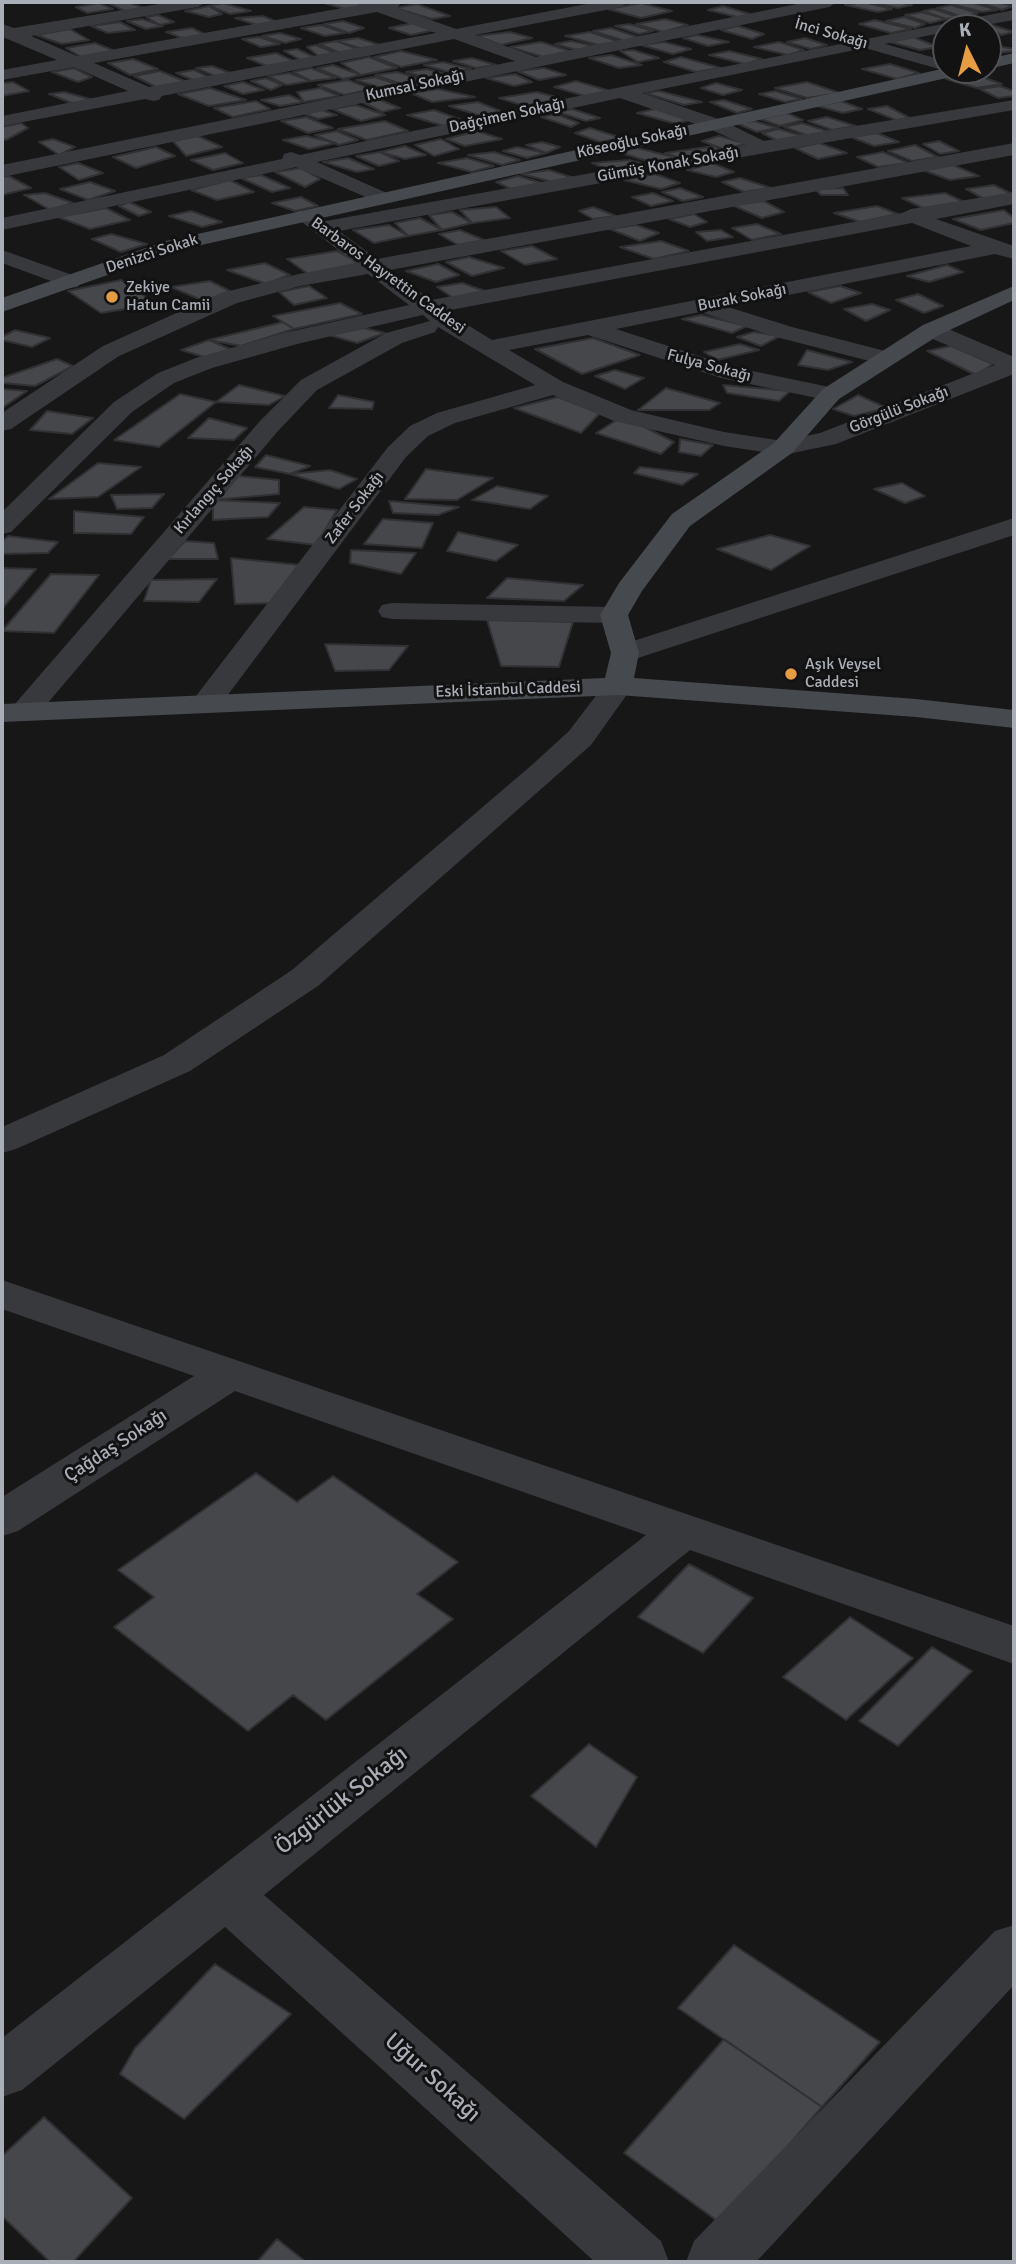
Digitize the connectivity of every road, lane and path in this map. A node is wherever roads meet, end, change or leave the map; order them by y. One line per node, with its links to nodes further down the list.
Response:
1 (198, 2): 12 (street)
2 (406, 2): 6 (street)
3 (621, 2): 14 (street)
4 (829, 2): 9 (street, Kumsal Sokağı)
5 (1005, 2): 8 (street)
6 (372, 4): 14 (street); 16 (street)
7 (728, 5): 9 (street, İnci Sokağı)
8 (1014, 5)
9 (764, 15): 11 (street, İnci Sokağı); 17 (street, Kumsal Sokağı)
10 (1014, 15): 15 (street, Dağçimen Sokağı)
11 (801, 26)
12 (5, 33): 16 (street)
13 (826, 33): 15 (street, İnci Sokağı)
14 (459, 35): 17 (street); 22 (street)
15 (863, 43): 18 (street, İnci Sokağı); 21 (street, Dağçimen Sokağı)
16 (75, 62): 19 (street); 22 (street)
17 (535, 62): 21 (street); 28 (street, Kumsal Sokağı)
18 (932, 62)
19 (2, 75)
20 (932, 76): 27 (street, Köseoğlu Sokağı)
21 (621, 92): 27 (street); 35 (street, Dağçimen Sokağı)
22 (148, 94): 23 (street); 26 (street)
23 (172, 105)
24 (1014, 106): 30 (street, Gümüş Konak Sokağı)
25 (196, 115): 28 (street)
26 (2, 121)
27 (714, 124): 30 (street); 41 (street, Köseoğlu Sokağı)
28 (220, 126): 29 (street); 37 (street, Kumsal Sokağı)
29 (246, 137)
30 (765, 147): 34 (street); 45 (street, Gümüş Konak Sokağı)
31 (271, 149): 35 (street)
32 (1014, 149): 33 (street)
33 (970, 156): 38 (street); 39 (street)
34 (794, 159)
35 (296, 160): 41 (street); 46 (street, Dağçimen Sokağı)
36 (814, 170): 39 (street)
37 (2, 171)
38 (1003, 171)
39 (835, 180): 40 (street); 49 (street)
40 (864, 194)
41 (382, 198): 45 (street, Köseoğlu Sokağı)
42 (1014, 198): 44 (street)
43 (889, 205): 44 (street)
44 (914, 216): 47 (street); 56 (street)
45 (314, 221): 49 (street, Barbaros Hayrettin Caddesi); 52 (street, Denizci Sokak)
46 (2, 224)
47 (1004, 251): 55 (street, Burak Sokağı)
48 (2, 256): 50 (street)
49 (374, 266): 56 (street, Barbaros Hayrettin Caddesi); 64 (street)
50 (31, 268): 51 (street); 52 (street)
51 (2, 275)
52 (70, 282): 54 (street, Denizci Sokak)
53 (1012, 295): 58 (street)
54 (8, 305)
55 (703, 306): 57 (street, Burak Sokağı); 60 (street)
56 (437, 314): 59 (street, Barbaros Hayrettin Caddesi); 66 (street); 73 (street, Kırlangıç Sokağı)
57 (591, 328): 59 (street, Burak Sokağı); 63 (street, Fulya Sokağı)
58 (931, 330): 60 (street); 61 (street)
59 (491, 348): 62 (street, Barbaros Hayrettin Caddesi)
60 (885, 358): 63 (street)
61 (1014, 365): 65 (street, Görgülü Sokağı)
62 (555, 387): 65 (street, Barbaros Hayrettin Caddesi); 72 (street, Zafer Sokağı)
63 (831, 394): 65 (street)
64 (2, 424)
65 (783, 448): 69 (street)
66 (2, 526)
67 (1014, 526): 70 (street)
68 (392, 611): 69 (street)
69 (614, 615): 70 (street)
70 (625, 653): 71 (street)
71 (618, 686): 72 (street, Eski İstanbul Caddesi); 74 (street, Eski İstanbul Caddesi); 75 (street)
72 (207, 702): 73 (street, Eski İstanbul Caddesi)
73 (13, 712)
74 (1014, 719)
75 (2, 1141)
76 (2, 1294): 77 (street)
77 (229, 1374): 78 (street, Çağdaş Sokağı); 79 (street)
78 (2, 1519)
79 (683, 1531): 80 (street); 81 (street, Özgürlük Sokağı)
80 (1014, 1645)
81 (225, 1894): 83 (street, Özgürlük Sokağı); 84 (street, Uğur Sokağı)
82 (1014, 1948): 85 (street)
83 (2, 2072)
84 (639, 2262)
85 (716, 2262)

